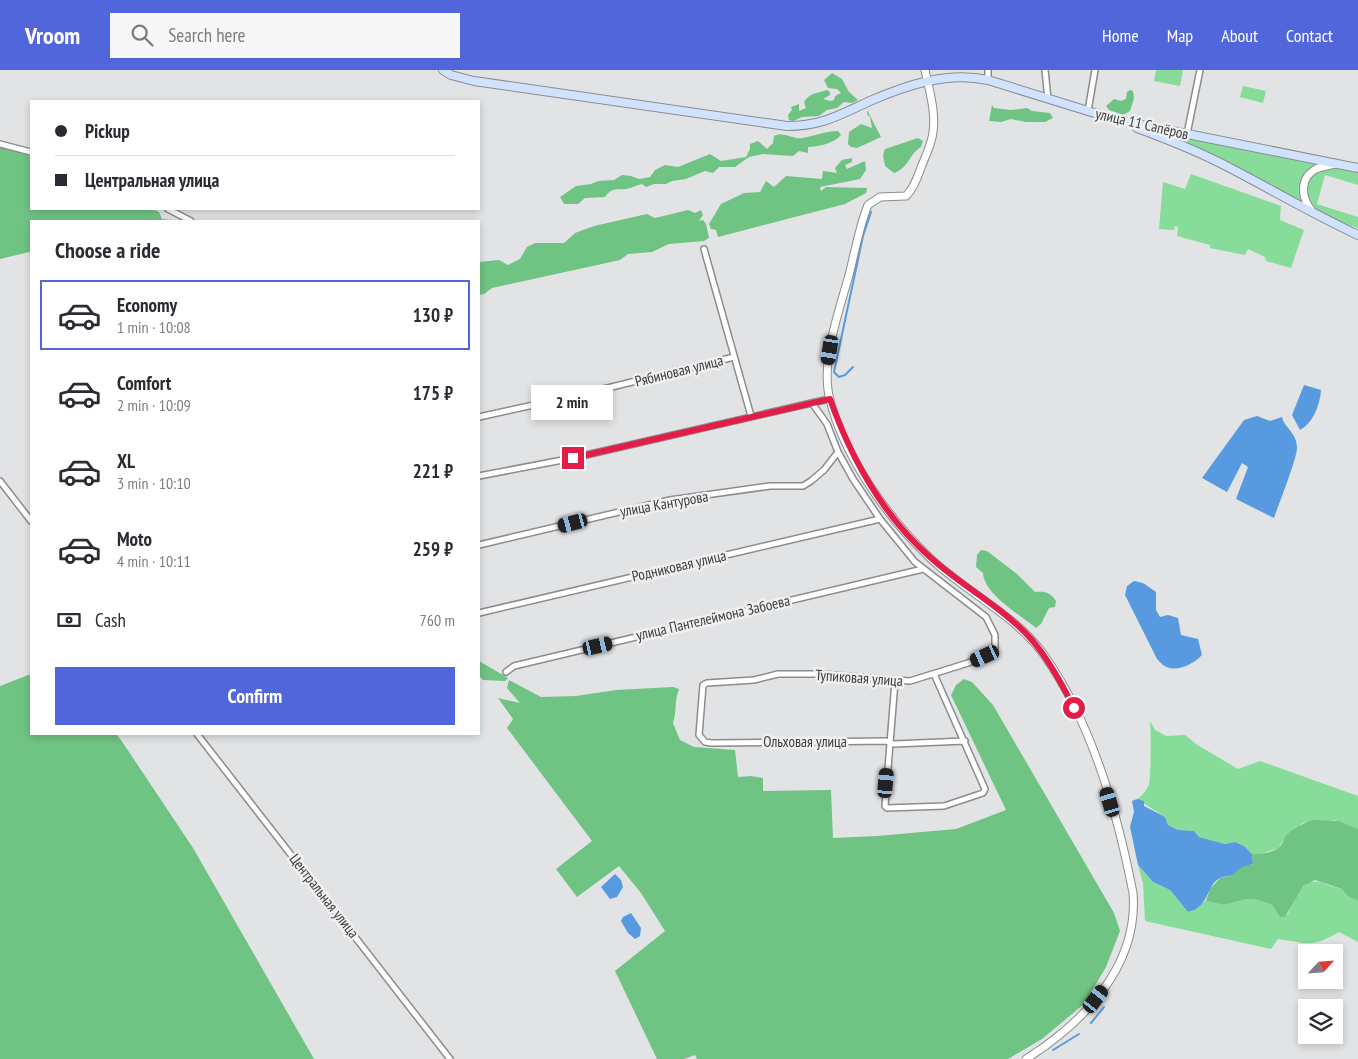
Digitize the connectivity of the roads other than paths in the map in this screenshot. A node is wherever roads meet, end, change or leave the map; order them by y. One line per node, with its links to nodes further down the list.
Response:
1 (443, 70): 8 (main road, улица 11 Сапёров)
2 (925, 70): 8 (street)
3 (988, 70): 7 (street)
4 (1045, 70): 9 (street)
5 (1095, 70): 10 (street)
6 (1200, 70): 12 (street)
7 (988, 80): 8 (main road, улица 11 Сапёров); 9 (main road, улица 11 Сапёров)
8 (928, 81): 23 (street)
9 (1048, 99): 10 (main road, улица 11 Сапёров)
10 (1088, 111): 11 (main road, улица 11 Сапёров)
11 (1117, 120): 12 (main road, улица 11 Сапёров); 18 (main road)
12 (1188, 134): 15 (main road, улица 11 Сапёров)
13 (0, 144): 14 (street)
14 (30, 152)
15 (1338, 164): 16 (main road, улица 11 Сапёров); 18 (street)
16 (1358, 168)
17 (170, 210): 19 (street)
18 (1317, 216): 20 (main road)
19 (189, 220)
20 (1358, 235)
21 (704, 249): 22 (street)
22 (734, 357): 25 (street); 26 (street, Рябиновая улица)
23 (830, 399): 24 (street); 43 (street)
24 (812, 403): 25 (street); 27 (street)
25 (750, 416): 28 (street)
26 (480, 417)
27 (838, 452): 30 (street); 32 (street, улица Кантурова)
28 (480, 476)
29 (0, 481): 31 (street)
30 (880, 519): 33 (street); 34 (street, Родниковая улица)
31 (30, 520)
32 (480, 545)
33 (923, 569): 35 (street, улица Пантелеймона Забоева); 36 (street, Тупиковая улица)
34 (480, 613)
35 (506, 672)
36 (934, 674): 37 (street, Тупиковая улица); 40 (street)
37 (895, 681): 38 (street, Тупиковая улица); 41 (street)
38 (703, 684): 41 (street, Ольховая улица)
39 (198, 735): 42 (street, Центральная улица)
40 (965, 741): 41 (street, Ольховая улица); 41 (street)
41 (889, 743)
42 (450, 1059)
43 (1026, 1059)

